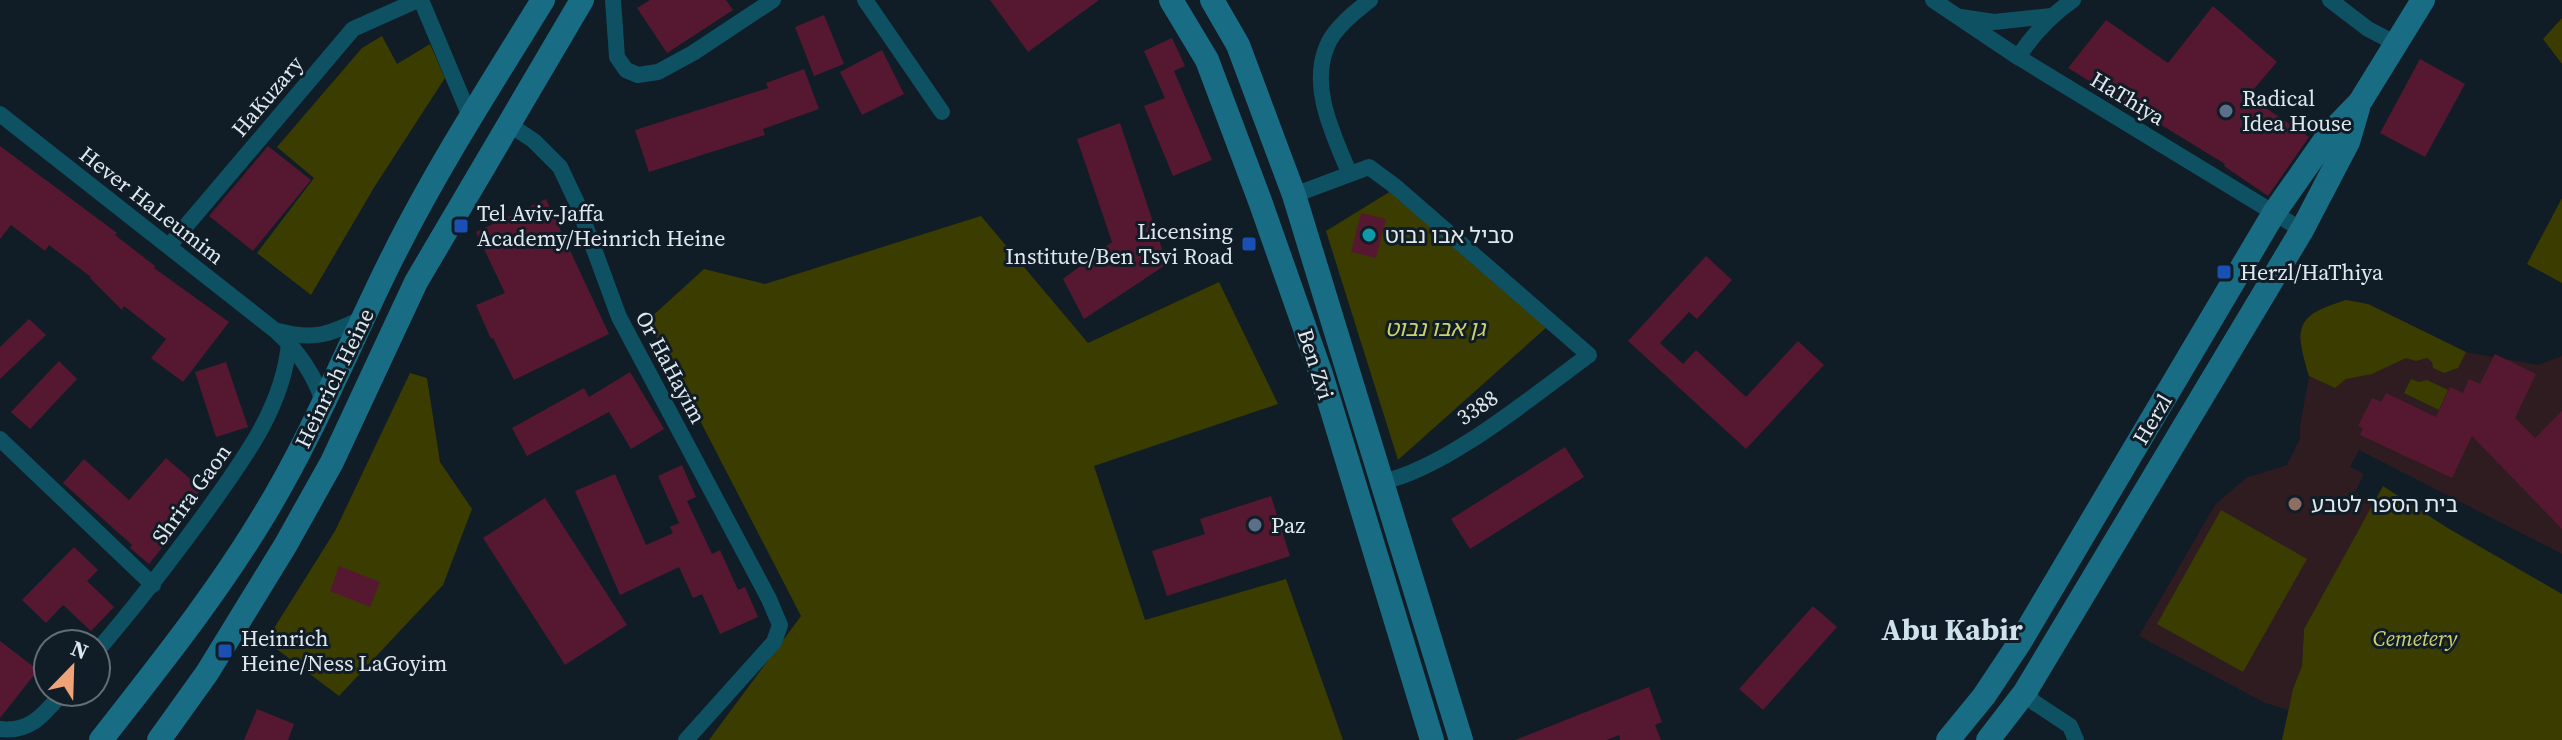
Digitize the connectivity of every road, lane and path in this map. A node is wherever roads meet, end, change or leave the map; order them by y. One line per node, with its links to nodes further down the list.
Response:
1 (420, 0): 21 (street); 27 (street, HaKuzary)
2 (543, 0): 21 (main road, Heinrich Heine)
3 (582, 0): 22 (main road, Heinrich Heine)
4 (613, 0): 5 (street)
5 (773, 0)
6 (865, 0): 19 (street)
7 (1171, 0): 45 (main road, Ben Zvi)
8 (1212, 0): 24 (main road, Ben Zvi)
9 (1370, 0): 23 (street)
10 (1933, 0): 14 (street, HaThiya)
11 (2073, 0): 15 (street)
12 (2330, 0): 16 (street)
13 (2423, 0): 16 (main road, Herzl)
14 (1954, 16): 15 (street); 17 (street, HaThiya)
15 (2051, 16): 17 (street)
16 (2397, 44): 18 (main road, Herzl)
17 (2018, 57): 25 (street, HaThiya)
18 (2360, 102): 25 (main road, Herzl); 26 (main road, Herzl)
19 (942, 112)
20 (0, 114): 27 (street, Hever HaLeumim)
21 (471, 119): 28 (main road, Heinrich Heine)
22 (509, 124): 42 (main road, Heinrich Heine); 44 (street, Or HaHayim)
23 (1349, 173): 24 (street); 33 (street, 3388)
24 (1294, 195): 33 (main road, Ben Zvi)
25 (2274, 213): 26 (street, HaThiya); 36 (main road, Herzl)
26 (2302, 230): 37 (main road, Herzl)
27 (169, 246): 29 (street, Hever HaLeumim)
28 (363, 318): 29 (street, Hever HaLeumim); 31 (main road, Heinrich Heine)
29 (276, 331): 30 (street, Hever HaLeumim)
30 (289, 343): 31 (street, Hever HaLeumim); 34 (street, Shrira Gaon)
31 (323, 402): 43 (main road, Heinrich Heine)
32 (0, 439): 34 (street)
33 (1382, 482): 46 (main road, Ben Zvi)
34 (153, 585): 35 (street, Shrira Gaon)
35 (112, 633)
36 (2017, 647): 37 (main road); 38 (main road, Herzl)
37 (2025, 692): 41 (main road, Herzl); 48 (street)
38 (1984, 696): 41 (main road); 47 (main road, Herzl)
39 (48, 708): 40 (street)
40 (0, 729)
41 (1991, 736)
42 (161, 738)
43 (101, 740)
44 (686, 740)
45 (1432, 740)
46 (1461, 740)
47 (1948, 740)
48 (2076, 740)

